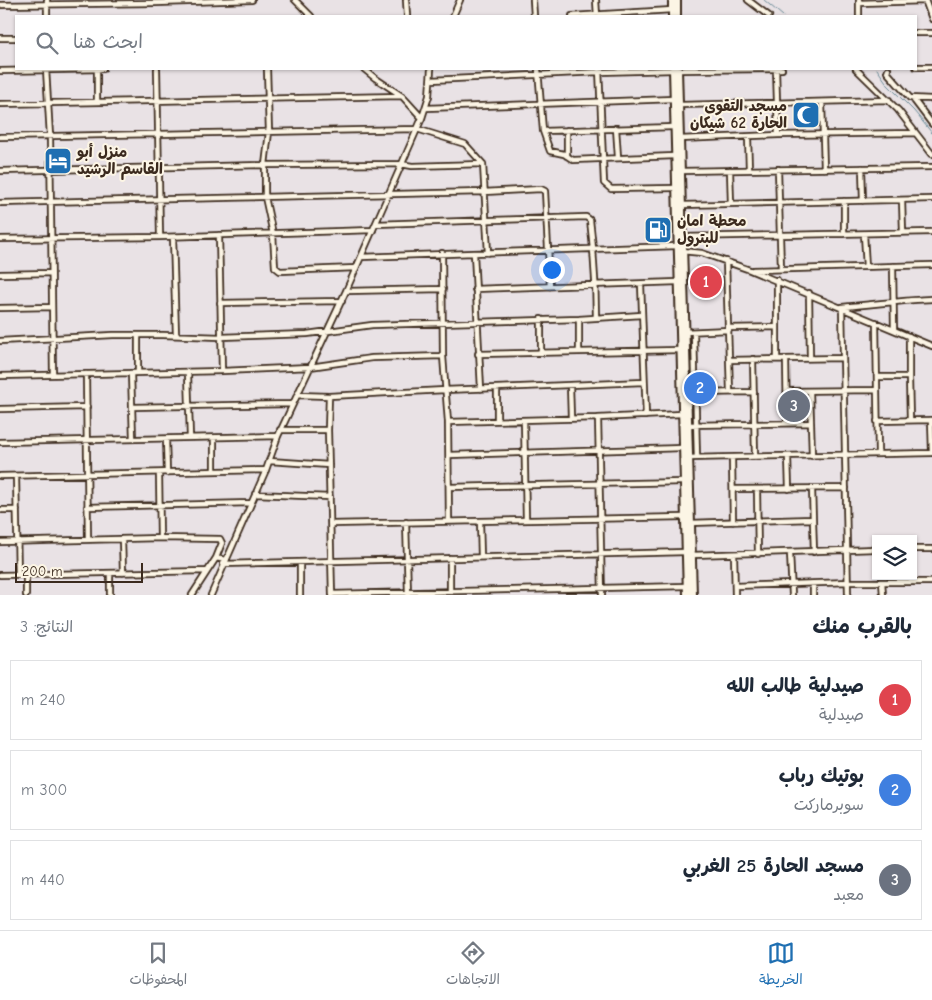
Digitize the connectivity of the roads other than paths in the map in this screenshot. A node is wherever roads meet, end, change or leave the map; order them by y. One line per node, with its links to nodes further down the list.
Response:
1 (252, 0): 12 (street)
2 (295, 0): 17 (street)
3 (406, 0): 18 (street)
4 (460, 0): 19 (street)
5 (533, 0): 20 (street)
6 (596, 0): 21 (street)
7 (672, 0): 15 (main road)
8 (677, 0): 23 (main road)
9 (748, 0): 24 (street)
10 (926, 0): 13 (street); 26 (street)
11 (47, 2): 12 (street); 14 (street); 16 (street)
12 (155, 2)
13 (858, 2): 25 (street)
14 (0, 5)
15 (672, 13): 22 (street)
16 (47, 15)
17 (310, 15)
18 (407, 15)
19 (453, 15)
20 (534, 15)
21 (596, 15)
22 (621, 15)
23 (677, 15)
24 (768, 15)
25 (859, 15)
26 (932, 19)
27 (917, 33): 28 (street)
28 (932, 33)
29 (0, 38): 30 (street)
30 (15, 38)
31 (917, 67): 32 (street)
32 (932, 67)
33 (23, 70): 47 (street)
34 (46, 70): 62 (street)
35 (96, 70): 59 (street)
36 (157, 70): 56 (street)
37 (267, 70): 52 (street)
38 (365, 70): 51 (street)
39 (431, 70): 50 (street)
40 (513, 70): 49 (street)
41 (538, 70): 48 (street)
42 (599, 70): 43 (street); 48 (street); 57 (street)
43 (676, 70): 53 (main road); 65 (main road)
44 (776, 70): 60 (street)
45 (857, 70): 58 (street)
46 (886, 70): 54 (street)
47 (0, 71)
48 (538, 75): 49 (street); 63 (street)
49 (514, 76): 50 (street)
50 (431, 80): 66 (street)
51 (402, 96): 52 (street); 67 (street)
52 (268, 98): 56 (street); 75 (street)
53 (674, 98): 57 (street); 69 (main road)
54 (913, 99): 55 (street); 68 (street)
55 (932, 99)
56 (158, 100): 59 (street); 76 (street)
57 (600, 100): 63 (street); 72 (street)
58 (889, 100): 61 (street); 77 (street)
59 (97, 102): 62 (street)
60 (777, 102): 61 (street); 65 (street); 78 (street)
61 (822, 102): 79 (street)
62 (48, 103): 64 (street); 80 (street)
63 (540, 103): 66 (street); 74 (street)
64 (0, 104)
65 (680, 105): 83 (main road)
66 (426, 108): 67 (street)
67 (422, 118): 70 (street)
68 (932, 124)
69 (674, 127): 71 (street); 86 (main road)
70 (417, 128): 75 (street); 89 (street); 90 (street)
71 (616, 128): 72 (street); 87 (street)
72 (602, 129): 73 (street); 88 (street)
73 (567, 130): 74 (street); 85 (street)
74 (543, 131): 85 (street)
75 (269, 132): 76 (street); 91 (street)
76 (158, 133): 80 (street); 92 (street)
77 (915, 133): 79 (street); 84 (street)
78 (778, 135): 79 (street); 82 (street)
79 (823, 135): 98 (street)
80 (50, 136): 81 (street); 95 (street)
81 (0, 137)
82 (748, 137): 83 (street); 96 (street)
83 (680, 139): 101 (main road)
84 (932, 154)
85 (567, 156): 88 (street)
86 (675, 156): 87 (street); 102 (main road)
87 (618, 157): 88 (street)
88 (603, 158): 102 (street)
89 (401, 164): 90 (street); 91 (street); 104 (street)
90 (483, 164): 103 (street)
91 (265, 165): 92 (street); 105 (street)
92 (159, 167): 95 (street); 107 (street)
93 (932, 167): 94 (street)
94 (862, 168): 98 (street); 110 (street)
95 (50, 169): 100 (street); 111 (street)
96 (749, 169): 97 (street); 99 (street)
97 (778, 169): 98 (street); 112 (street)
98 (824, 169)
99 (730, 170): 101 (street); 114 (street)
100 (0, 171)
101 (681, 171): 115 (main road)
102 (676, 188): 132 (main road)
103 (484, 192): 104 (street); 116 (street); 117 (street)
104 (389, 194): 105 (street); 118 (street)
105 (265, 197): 107 (street); 122 (street)
106 (932, 199): 108 (street)
107 (160, 200): 111 (street); 127 (street)
108 (902, 200): 110 (street); 120 (street)
109 (844, 201): 110 (street); 112 (street); 123 (street)
110 (863, 201)
111 (51, 202): 113 (street); 131 (street)
112 (779, 202): 114 (street); 126 (street)
113 (0, 203)
114 (731, 204): 115 (street)
115 (682, 205): 129 (main road)
116 (547, 219): 117 (street); 133 (street); 134 (street)
117 (485, 220): 118 (street); 136 (street)
118 (376, 224): 119 (street)
119 (373, 230): 122 (street); 138 (street)
120 (903, 232): 121 (street); 124 (street)
121 (932, 232)
122 (273, 234): 125 (street); 143 (street)
123 (844, 234): 124 (street); 126 (street)
124 (864, 234): 142 (street)
125 (219, 235): 128 (street); 160 (street)
126 (780, 236): 129 (street); 144 (street)
127 (160, 237): 128 (street); 131 (street)
128 (173, 237): 178 (street)
129 (682, 237): 132 (main road)
130 (0, 239): 131 (street)
131 (51, 239): 146 (street)
132 (680, 249): 134 (street); 139 (street); 149 (main road); 175 (main road)
133 (549, 250): 134 (street); 136 (street); 152 (street)
134 (594, 250): 151 (street)
135 (474, 253): 136 (street); 137 (street); 154 (street)
136 (488, 253)
137 (442, 254): 138 (street); 153 (street)
138 (361, 256): 143 (street)
139 (726, 261): 145 (street); 172 (street)
140 (932, 265): 141 (street)
141 (893, 266): 142 (street); 159 (street)
142 (866, 267): 144 (street)
143 (356, 268): 155 (street)
144 (781, 269): 145 (street)
145 (750, 270): 148 (street)
146 (51, 273): 147 (street); 161 (street)
147 (0, 274)
148 (776, 280): 156 (street); 171 (street)
149 (678, 282): 150 (street); 184 (main road)
150 (641, 284): 151 (street); 164 (street)
151 (596, 285): 152 (street); 165 (street)
152 (550, 287): 154 (street)
153 (442, 289): 155 (street); 169 (street)
154 (475, 289): 168 (street)
155 (346, 291): 158 (street)
156 (809, 294): 162 (street); 190 (street)
157 (932, 299): 159 (street)
158 (342, 301): 160 (street); 174 (street)
159 (893, 301): 162 (street); 173 (street)
160 (220, 303): 180 (street)
161 (52, 307): 163 (street); 181 (street)
162 (842, 307): 170 (street); 191 (street)
163 (0, 308)
164 (642, 315): 165 (street); 185 (street)
165 (596, 318): 167 (street)
166 (541, 319): 167 (street); 168 (street); 187 (street)
167 (579, 319): 186 (street)
168 (477, 321): 169 (street); 188 (street)
169 (443, 322): 174 (street); 189 (street)
170 (876, 322): 173 (street); 205 (street)
171 (777, 328): 172 (street); 193 (street)
172 (729, 329): 176 (street); 195 (street)
173 (894, 330): 179 (street)
174 (327, 332): 180 (street); 196 (street)
175 (684, 332): 176 (street); 238 (main road)
176 (694, 332): 217 (street)
177 (138, 335): 178 (street); 181 (street); 199 (street)
178 (176, 335): 180 (street)
179 (909, 336): 183 (street); 204 (street)
180 (221, 337): 197 (street)
181 (52, 339): 182 (street); 202 (street)
182 (0, 341)
183 (932, 346)
184 (680, 350): 185 (street); 225 (main road)
185 (644, 351): 186 (street); 206 (street)
186 (579, 352): 187 (street)
187 (541, 353): 188 (street)
188 (478, 354): 209 (street)
189 (444, 356): 196 (street); 210 (street)
190 (810, 358): 191 (street); 194 (street)
191 (843, 358): 211 (street)
192 (754, 359): 193 (street); 195 (street); 216 (street)
193 (777, 359): 194 (street)
194 (786, 359): 213 (street)
195 (730, 360): 215 (street)
196 (310, 367): 197 (street); 218 (street)
197 (222, 371): 200 (street)
198 (131, 373): 199 (street); 201 (street); 223 (street)
199 (138, 373): 200 (street)
200 (188, 373): 221 (street)
201 (86, 374): 202 (street); 222 (street)
202 (53, 375): 203 (street)
203 (0, 376)
204 (909, 376): 205 (street); 231 (street)
205 (877, 377): 212 (street)
206 (644, 382): 207 (street); 226 (street)
207 (570, 385): 208 (street); 227 (street)
208 (497, 388): 209 (street); 229 (street)
209 (481, 389): 210 (street)
210 (446, 390): 219 (street); 234 (street)
211 (844, 390): 212 (street); 214 (street); 257 (street)
212 (877, 390): 233 (street)
213 (787, 391): 214 (street); 235 (street)
214 (810, 391): 236 (street)
215 (730, 392): 216 (street); 217 (street)
216 (754, 392): 237 (street)
217 (696, 393): 239 (street)
218 (297, 395): 219 (street); 220 (street)
219 (329, 396): 241 (street)
220 (293, 404): 221 (street); 240 (street)
221 (189, 406): 223 (street); 243 (street)
222 (87, 407): 224 (street); 246 (street)
223 (132, 407): 247 (street)
224 (0, 409)
225 (682, 414): 226 (street); 249 (main road)
226 (646, 416): 228 (street)
227 (571, 418): 228 (street); 230 (street)
228 (598, 418): 250 (street)
229 (497, 420): 230 (street); 234 (street)
230 (524, 420): 252 (street)
231 (910, 420): 232 (street); 233 (street)
232 (931, 420): 251 (street)
233 (878, 421): 253 (street)
234 (448, 422): 254 (street)
235 (787, 423): 236 (street); 237 (street)
236 (811, 423): 256 (street)
237 (754, 424): 239 (street); 258 (street)
238 (687, 425): 239 (street); 259 (main road)
239 (696, 425): 260 (street)
240 (280, 430): 241 (street); 242 (street)
241 (328, 430): 263 (street)
242 (278, 436): 244 (street); 262 (street)
243 (190, 438): 244 (street); 245 (street)
244 (214, 438): 265 (street)
245 (166, 439): 247 (street); 267 (street)
246 (87, 440): 247 (street); 248 (street); 268 (street)
247 (133, 440)
248 (0, 442)
249 (683, 448): 250 (street); 271 (main road)
250 (599, 450): 252 (street); 272 (street)
251 (932, 452): 253 (street)
252 (525, 453): 254 (street); 273 (street)
253 (878, 454): 257 (street)
254 (449, 455): 274 (street)
255 (788, 456): 256 (street); 258 (street); 276 (street)
256 (812, 456): 257 (street)
257 (845, 456): 275 (street)
258 (755, 457): 261 (street)
259 (688, 458): 260 (street); 296 (main road)
260 (697, 458): 261 (street)
261 (732, 458): 278 (street)
262 (270, 462): 263 (street); 264 (street)
263 (329, 465): 281 (street)
264 (266, 470): 265 (street); 280 (street)
265 (214, 471): 267 (street)
266 (159, 473): 267 (street); 268 (street); 283 (street)
267 (167, 473)
268 (86, 474): 270 (street); 284 (street)
269 (0, 476): 270 (street)
270 (16, 476): 286 (street)
271 (684, 482): 272 (street); 287 (main road)
272 (600, 484): 273 (street); 288 (street)
273 (525, 485): 274 (street); 290 (street)
274 (449, 487): 293 (street)
275 (846, 488): 277 (street); 303 (street)
276 (789, 489): 277 (street); 279 (street)
277 (812, 489): 289 (street)
278 (733, 490): 279 (street); 294 (street)
279 (757, 490): 295 (street)
280 (255, 494): 281 (street); 282 (street)
281 (330, 497): 297 (street)
282 (251, 503): 283 (street); 317 (street)
283 (160, 506): 284 (street); 298 (street)
284 (87, 507): 300 (street)
285 (0, 510): 286 (street)
286 (17, 510): 302 (street)
287 (685, 517): 288 (street); 308 (main road)
288 (601, 519): 290 (street); 312 (street)
289 (812, 519): 295 (street); 307 (street)
290 (526, 520): 291 (street)
291 (480, 521): 293 (street); 313 (street)
292 (406, 522): 293 (street); 297 (street); 316 (street)
293 (449, 522)
294 (733, 522): 295 (street); 296 (street)
295 (758, 522): 311 (street)
296 (690, 523): 308 (main road)
297 (331, 524): 318 (street)
298 (160, 538): 299 (street); 314 (street)
299 (122, 539): 300 (street); 322 (street)
300 (88, 540): 302 (street)
301 (0, 542): 302 (street)
302 (17, 542): 324 (street)
303 (848, 549): 305 (street); 307 (street); 326 (street)
304 (932, 549): 306 (street)
305 (872, 550)
306 (917, 550)
307 (814, 552): 309 (street)
308 (689, 553): 310 (street); 312 (street); 332 (main road); 346 (main road)
309 (790, 553): 311 (street); 331 (street)
310 (734, 554): 311 (street); 333 (street)
311 (758, 554)
312 (601, 555): 313 (street); 334 (street)
313 (481, 557): 315 (street)
314 (216, 558): 317 (street); 320 (street)
315 (450, 558): 316 (street); 335 (street)
316 (407, 560): 318 (street); 338 (street)
317 (225, 562): 319 (street); 342 (street)
318 (331, 562): 319 (street); 337 (street)
319 (300, 563): 343 (street)
320 (207, 571): 322 (street); 341 (street)
321 (110, 573): 322 (street); 325 (street); 340 (street)
322 (123, 573)
323 (0, 575): 324 (street)
324 (18, 575): 325 (street)
325 (26, 575): 339 (street)
326 (849, 582): 327 (street); 330 (street); 350 (street)
327 (882, 582): 329 (street); 351 (street)
328 (932, 582): 329 (street)
329 (904, 583)
330 (813, 584): 331 (street); 349 (street)
331 (792, 585): 333 (street); 348 (street)
332 (687, 586): 334 (street); 345 (main road)
333 (735, 586): 347 (street)
334 (602, 588): 336 (street); 344 (street)
335 (450, 590): 336 (street); 338 (street)
336 (482, 592)
337 (332, 594): 338 (street)
338 (408, 594)
339 (26, 595)
340 (110, 595)
341 (192, 595)
342 (211, 595)
343 (300, 595)
344 (602, 595)
345 (687, 595)
346 (692, 595)
347 (735, 595)
348 (792, 595)
349 (813, 595)
350 (848, 595)
351 (883, 595)

